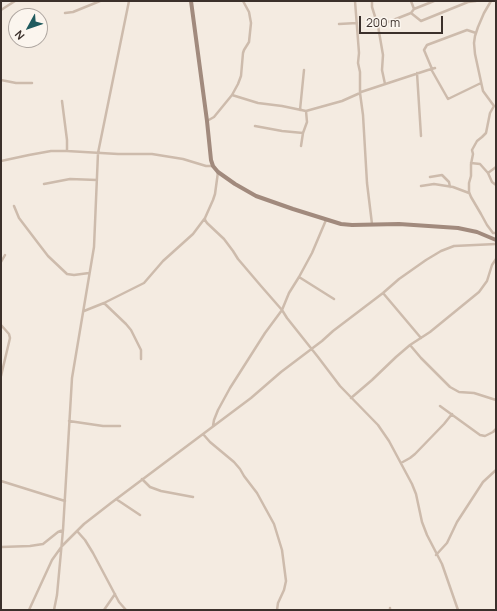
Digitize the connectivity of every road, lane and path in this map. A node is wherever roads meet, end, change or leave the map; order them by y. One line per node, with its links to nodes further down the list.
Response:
1 (15, 1): 13 (street)
2 (100, 1): 14 (street)
3 (129, 1): 38 (street)
4 (191, 1): 32 (street)
5 (243, 1): 28 (street)
6 (355, 1): 16 (street)
7 (372, 1): 18 (street)
8 (411, 1): 12 (street)
9 (434, 1): 12 (street)
10 (476, 1): 15 (street)
11 (491, 1): 19 (street)
12 (414, 9): 15 (street)
13 (1, 10)
14 (66, 13)
15 (411, 13): 18 (street)
16 (357, 23): 17 (street); 27 (street)
17 (339, 24)
18 (378, 26): 26 (street)
19 (476, 33): 20 (street); 24 (street)
20 (433, 69): 22 (street); 24 (street)
21 (304, 70): 30 (street)
22 (418, 73): 26 (street); 35 (street)
23 (1, 80): 25 (street)
24 (481, 83): 40 (street)
25 (32, 84)
26 (385, 84): 27 (street)
27 (360, 92): 31 (street); 55 (street)
28 (232, 95): 30 (street); 32 (street)
29 (62, 101): 37 (street)
30 (300, 110): 31 (street)
31 (306, 111): 34 (street)
32 (208, 121): 41 (street)
33 (255, 126): 34 (street)
34 (303, 133): 36 (street)
35 (422, 136)
36 (301, 146)
37 (67, 151): 38 (street); 39 (street)
38 (98, 153): 41 (street); 46 (street)
39 (1, 161)
40 (471, 163): 44 (street); 51 (street)
41 (212, 166): 43 (street)
42 (496, 167): 44 (street)
43 (218, 172): 53 (street); 54 (street)
44 (488, 173): 48 (street)
45 (430, 177): 50 (street)
46 (97, 180): 47 (street); 62 (street)
47 (44, 184)
48 (496, 185)
49 (420, 186): 50 (street)
50 (451, 187): 51 (street)
51 (470, 193): 56 (street)
52 (14, 206): 62 (street)
53 (205, 218): 66 (street); 67 (street)
54 (326, 219): 55 (street); 63 (street)
55 (372, 224): 57 (street)
56 (496, 233)
57 (496, 240)
58 (496, 244): 64 (street)
59 (5, 255): 61 (street)
60 (496, 259): 70 (street)
61 (1, 262)
62 (89, 273): 68 (street)
63 (299, 277): 65 (street); 67 (street)
64 (383, 293): 70 (street); 72 (street)
65 (334, 299)
66 (104, 303): 68 (street); 73 (street)
67 (282, 310): 72 (street); 82 (street)
68 (83, 312): 80 (street)
69 (1, 325): 74 (street)
70 (421, 338): 71 (street)
71 (410, 345): 76 (street); 77 (street)
72 (311, 349): 76 (street); 82 (street)
73 (141, 359)
74 (3, 362): 75 (street)
75 (1, 376)
76 (351, 398): 85 (street)
77 (496, 400)
78 (440, 406): 79 (street)
79 (452, 414): 83 (street); 85 (street)
80 (69, 421): 81 (street); 92 (street)
81 (120, 426)
82 (214, 426): 84 (street)
83 (496, 428)
84 (203, 434): 88 (street); 104 (street)
85 (401, 463): 98 (street)
86 (495, 471): 87 (street); 98 (street)
87 (496, 476)
88 (142, 480): 90 (street); 91 (street)
89 (1, 481): 92 (street)
90 (193, 497)
91 (116, 499): 93 (street); 95 (street)
92 (65, 501): 94 (street)
93 (140, 514)
94 (63, 530): 96 (street); 97 (street)
95 (77, 531): 96 (street); 99 (street)
96 (62, 546): 100 (street); 101 (street)
97 (1, 547)
98 (436, 555): 105 (street)
99 (115, 594): 102 (street); 103 (street)
100 (29, 610)
101 (54, 610)
102 (104, 610)
103 (126, 610)
104 (277, 610)
105 (458, 610)

